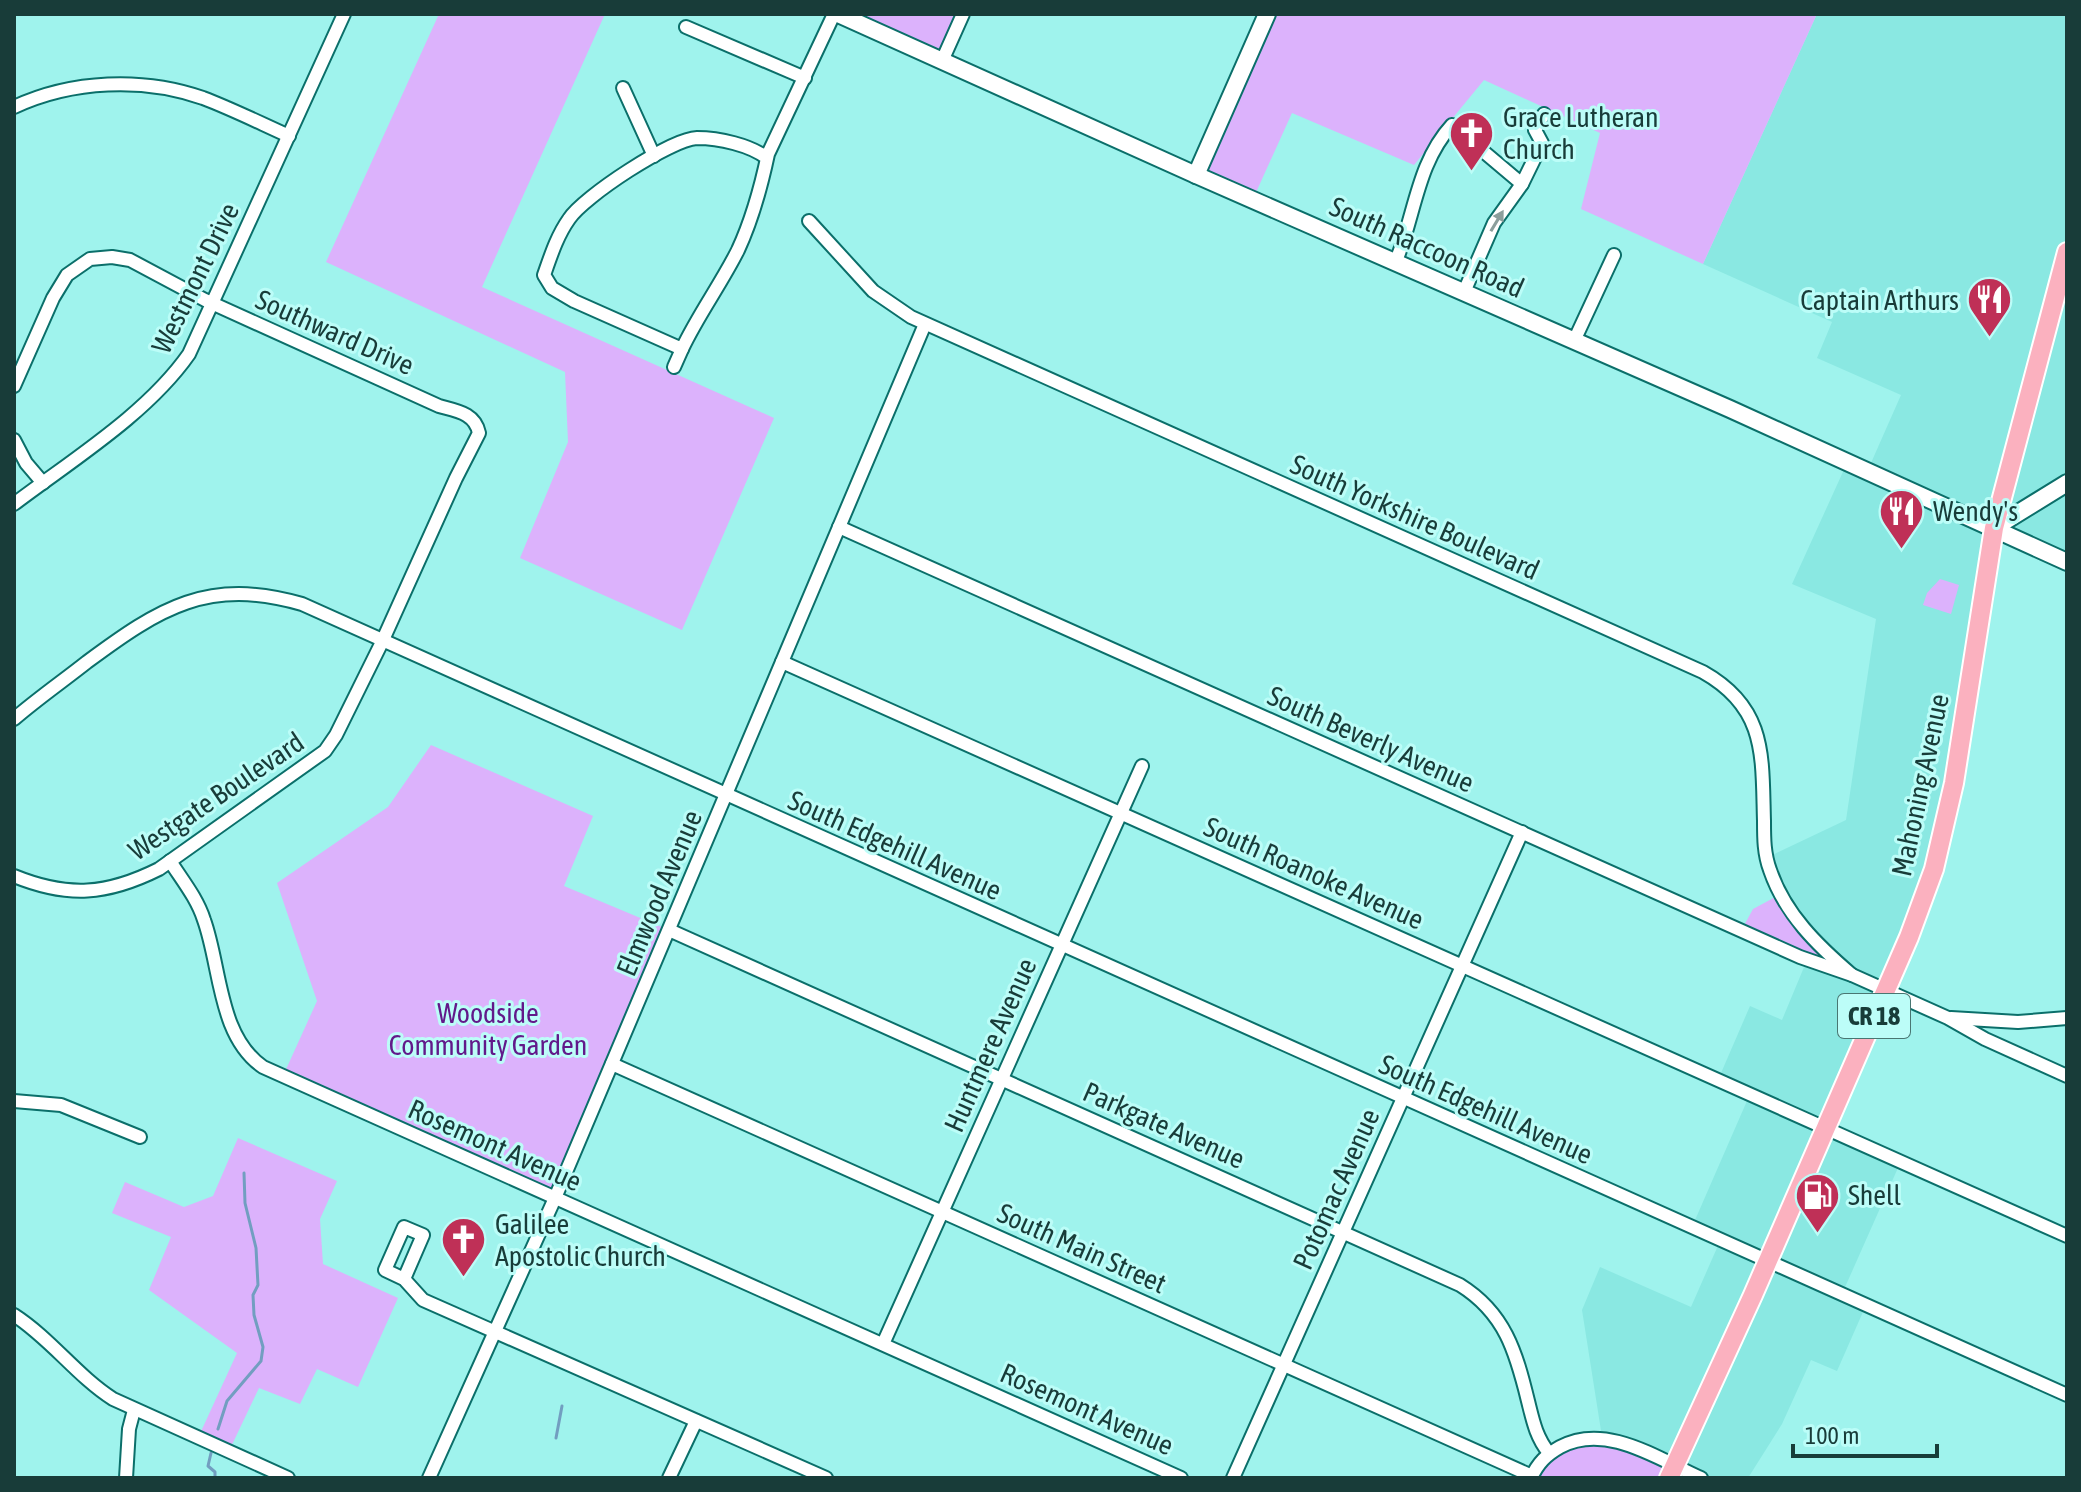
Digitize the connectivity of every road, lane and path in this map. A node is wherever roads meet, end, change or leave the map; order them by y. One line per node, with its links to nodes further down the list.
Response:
1 (344, 14): 11 (street, Westmont Drive)
2 (836, 14): 6 (street, South Raccoon Road); 7 (street)
3 (963, 14): 6 (street)
4 (1267, 14): 14 (street)
5 (686, 27): 7 (street)
6 (942, 61): 14 (street, South Raccoon Road)
7 (805, 78): 13 (street)
8 (623, 88): 12 (street)
9 (14, 107): 11 (street)
10 (1544, 114): 15 (street)
11 (289, 136): 21 (street, Westmont Drive)
12 (654, 156): 13 (street); 24 (street)
13 (767, 158): 24 (street)
14 (1196, 175): 19 (street, South Raccoon Road)
15 (1522, 184): 19 (street); 20 (street, one-way to 15)
16 (809, 221): 22 (street, South Yorkshire Boulevard)
17 (2067, 252): 32 (main road, Mahoning Avenue / CR 18)
18 (1614, 255): 23 (street)
19 (1396, 261): 20 (street, South Raccoon Road)
20 (1464, 292): 23 (street, South Raccoon Road)
21 (213, 303): 26 (street, Southward Drive); 28 (street, Westmont Drive); 34 (street, Southward Drive)
22 (925, 324): 31 (street, Elmwood Avenue); 46 (street, South Yorkshire Boulevard)
23 (1574, 341): 32 (street, South Raccoon Road)
24 (682, 349): 25 (street)
25 (674, 367)
26 (15, 379)
27 (14, 440): 28 (street)
28 (43, 483): 30 (street, Westmont Drive)
29 (2067, 483): 32 (street)
30 (14, 504)
31 (839, 527): 35 (street, Elmwood Avenue); 40 (street, South Beverly Avenue)
32 (1994, 528): 33 (street, South Raccoon Road); 47 (main road, Mahoning Avenue / CR 18)
33 (2067, 562)
34 (382, 642): 36 (street, South Edgehill Avenue); 38 (street, South Edgehill Avenue); 41 (street, Westgate Boulevard)
35 (782, 662): 38 (street, Elmwood Avenue); 39 (street, South Roanoke Avenue)
36 (14, 719)
37 (1142, 766): 39 (street, Huntmere Avenue)
38 (726, 796): 43 (street, Elmwood Avenue); 44 (street, South Edgehill Avenue)
39 (1120, 812): 44 (street, Huntmere Avenue); 45 (street, South Roanoke Avenue)
40 (1522, 832): 45 (street, Potomac Avenue); 46 (street, South Beverly Avenue)
41 (170, 861): 42 (street, Westgate Boulevard); 57 (street, Rosemont Avenue)
42 (14, 876)
43 (669, 930): 50 (street, Elmwood Avenue); 52 (street, Parkgate Avenue)
44 (1061, 946): 52 (street, Huntmere Avenue); 53 (street, South Edgehill Avenue)
45 (1463, 966): 53 (street, Potomac Avenue); 55 (street, South Roanoke Avenue)
46 (1852, 975): 47 (street, South Beverly Avenue)
47 (1886, 990): 48 (street, South Beverly Avenue); 55 (main road, Mahoning Avenue / CR 18)
48 (1948, 1018): 49 (street); 51 (street, South Beverly Avenue)
49 (2067, 1018)
50 (612, 1064): 57 (street, Elmwood Avenue); 58 (street, South Main Street)
51 (2067, 1076)
52 (1002, 1079): 58 (street, Huntmere Avenue); 59 (street, Parkgate Avenue)
53 (1404, 1099): 59 (street, Potomac Avenue); 61 (street, South Edgehill Avenue)
54 (14, 1101): 56 (street)
55 (1826, 1128): 60 (street, South Roanoke Avenue); 61 (main road, Mahoning Avenue / CR 18)
56 (140, 1137)
57 (555, 1198): 64 (street, Elmwood Avenue); 65 (street, Rosemont Avenue)
58 (942, 1212): 65 (street, Huntmere Avenue); 66 (street, South Main Street)
59 (1344, 1231): 66 (street, Potomac Avenue); 70 (street, Parkgate Avenue)
60 (2067, 1236)
61 (1767, 1261): 67 (street, South Edgehill Avenue); 71 (main road, Mahoning Avenue / CR 18)
62 (404, 1279): 64 (street)
63 (14, 1315): 68 (street)
64 (495, 1331): 69 (street); 75 (street, Elmwood Avenue)
65 (883, 1344): 78 (street, Rosemont Avenue)
66 (1284, 1365): 72 (street, South Main Street); 79 (street, Potomac Avenue)
67 (2067, 1395)
68 (134, 1410): 73 (street); 74 (street)
69 (696, 1421): 76 (street); 77 (street)
70 (1549, 1453): 71 (street); 72 (street)
71 (1672, 1472): 80 (street)
72 (1531, 1477)
73 (126, 1478)
74 (288, 1478)
75 (429, 1478)
76 (669, 1478)
77 (824, 1478)
78 (1181, 1478)
79 (1233, 1478)
80 (1701, 1478)

